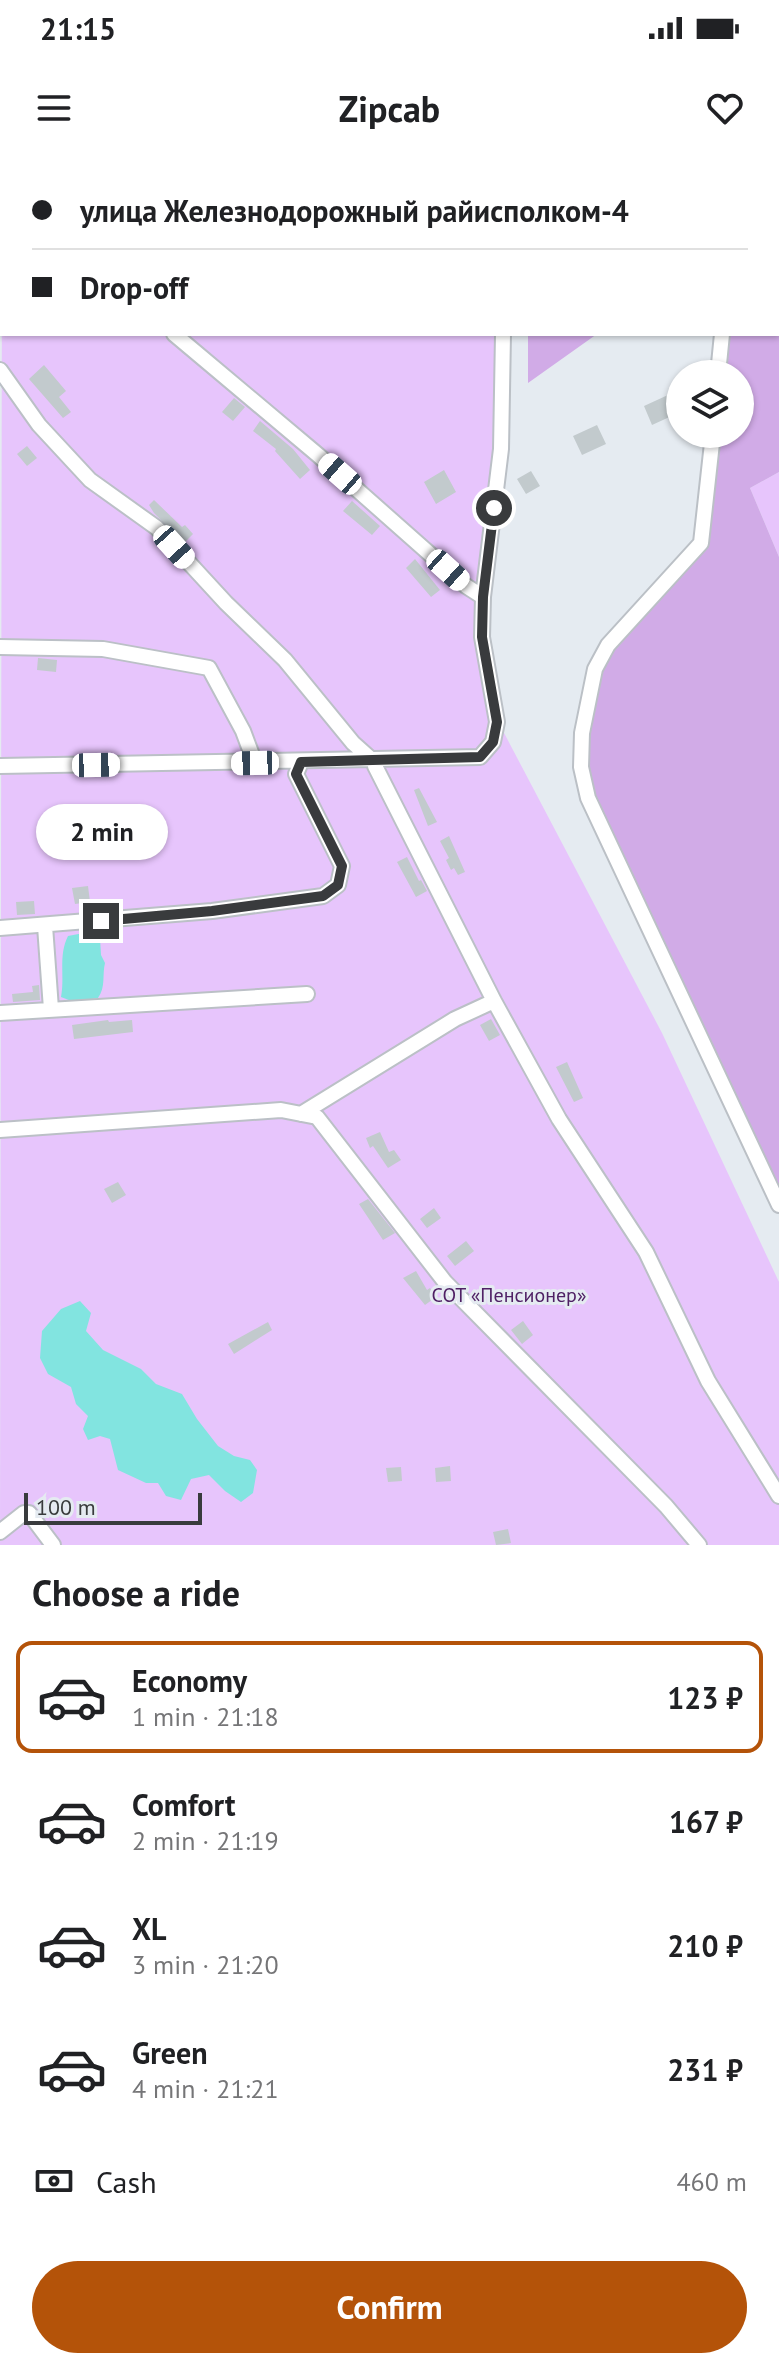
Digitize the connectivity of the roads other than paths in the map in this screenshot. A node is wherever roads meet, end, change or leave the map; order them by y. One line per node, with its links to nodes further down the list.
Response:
1 (176, 336): 7 (street)
2 (503, 336): 7 (street)
3 (722, 336): 4 (street)
4 (719, 360)
5 (0, 370): 11 (street)
6 (711, 448): 21 (street)
7 (483, 597): 11 (street)
8 (0, 647): 10 (street)
9 (301, 762): 10 (street); 11 (street); 13 (street)
10 (255, 763): 12 (street)
11 (373, 763): 16 (street)
12 (0, 766)
13 (45, 926): 14 (street); 17 (street)
14 (0, 928)
15 (307, 994): 17 (street)
16 (494, 1001): 19 (street); 22 (street)
17 (51, 1009): 18 (street)
18 (0, 1013)
19 (301, 1114): 20 (street); 25 (street)
20 (0, 1130)
21 (779, 1205)
22 (779, 1496)
23 (0, 1532): 24 (street)
24 (53, 1545)
25 (699, 1545)

